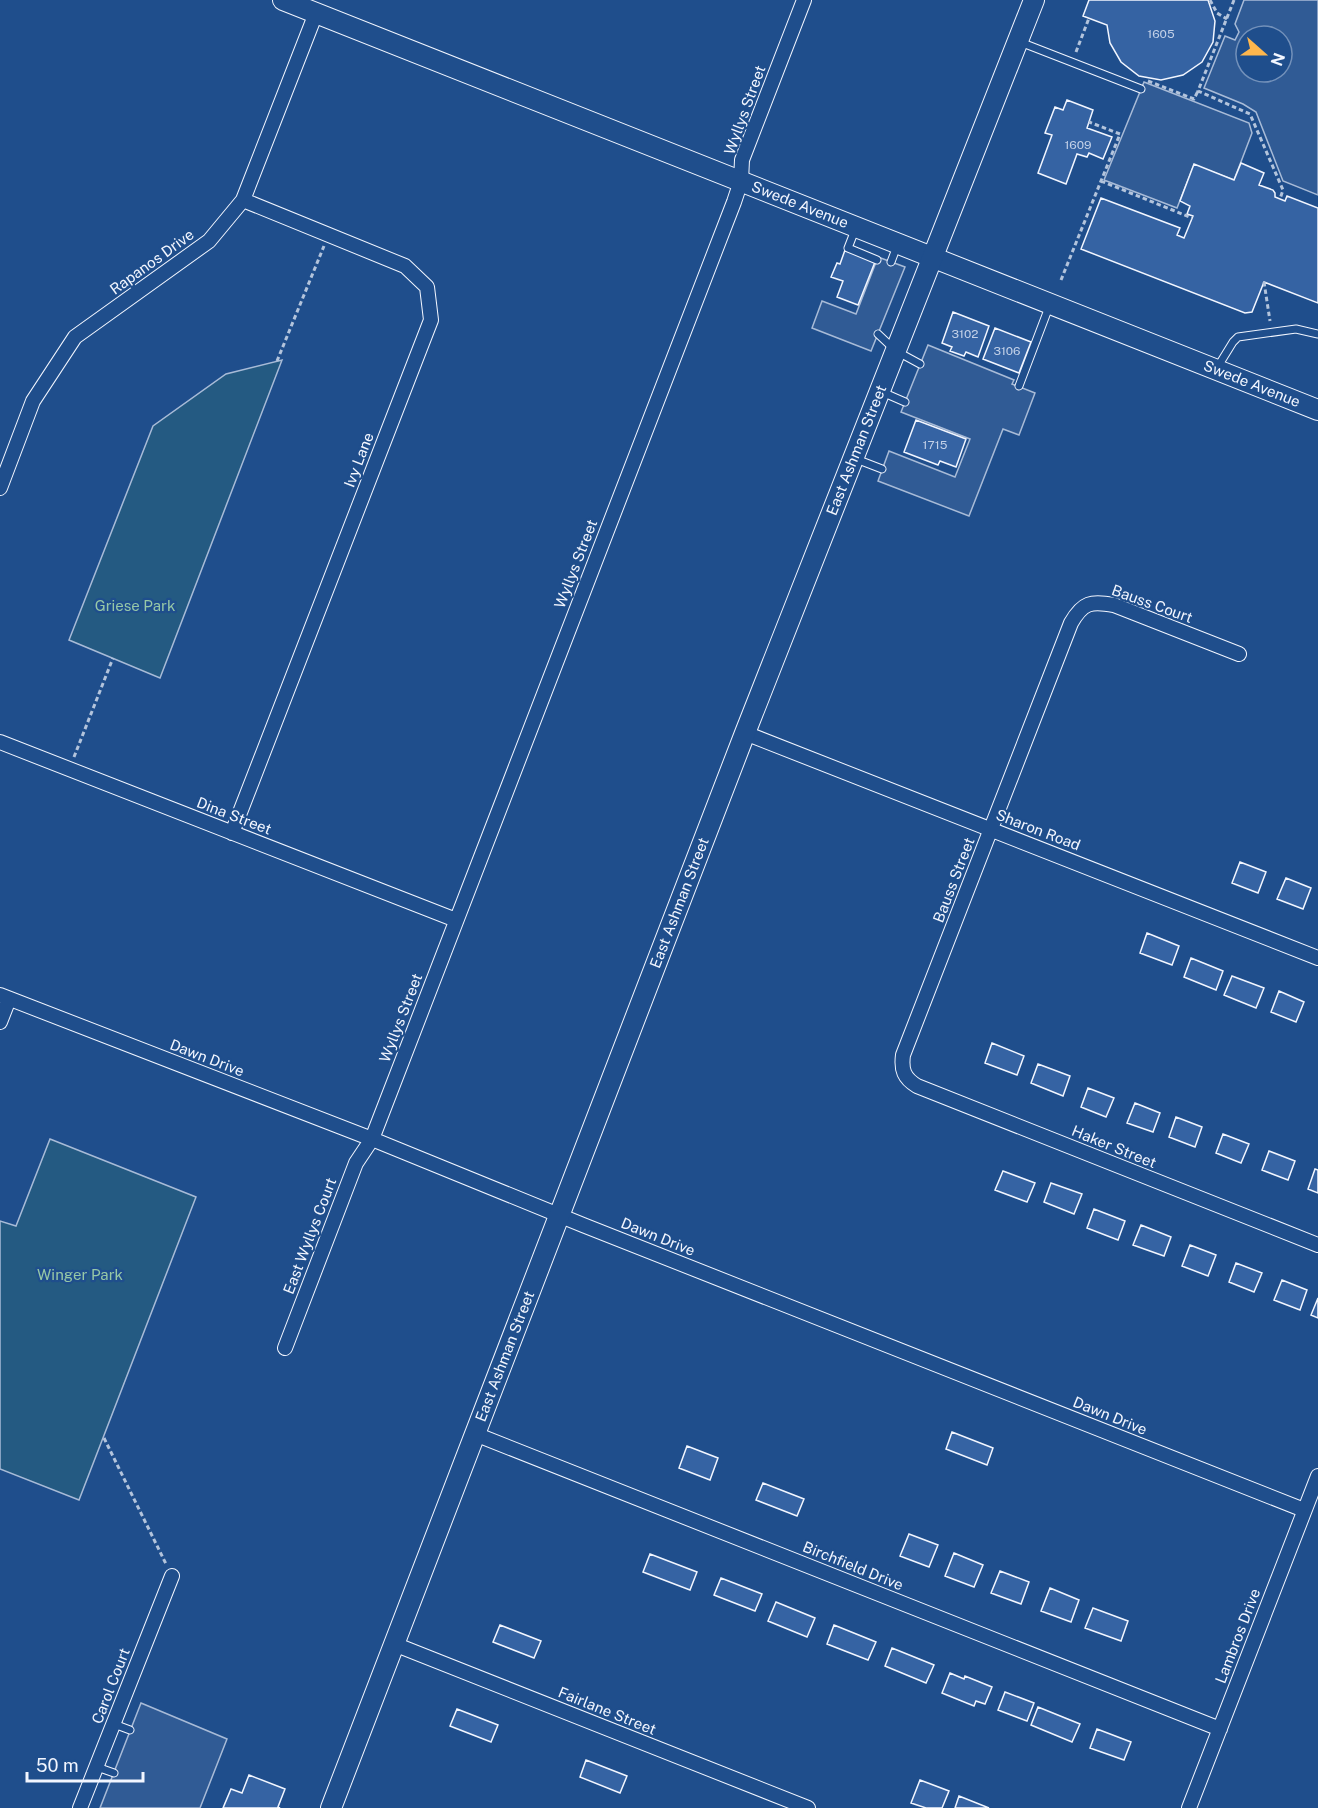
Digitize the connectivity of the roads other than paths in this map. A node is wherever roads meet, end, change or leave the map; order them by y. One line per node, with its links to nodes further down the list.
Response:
1 (283, 0): 4 (street, Swede Avenue)
2 (804, 0): 7 (street, Wyllys Street)
3 (1034, 0): 5 (street, East Ashman Street)
4 (316, 13): 7 (street, Swede Avenue); 8 (street, Rapanos Drive)
5 (1018, 41): 6 (lane); 10 (street, East Ashman Street)
6 (1141, 88)
7 (741, 181): 9 (street, Swede Avenue); 31 (street, Wyllys Street)
8 (243, 200): 24 (street, Rapanos Drive); 30 (street, Ivy Lane)
9 (856, 227): 10 (street, Swede Avenue); 11 (lane)
10 (933, 258): 12 (street, Swede Avenue); 15 (street, East Ashman Street)
11 (877, 260)
12 (1050, 304): 17 (street, Swede Avenue); 18 (lane)
13 (878, 334): 15 (lane)
14 (1318, 334): 17 (lane)
15 (896, 351): 16 (lane); 19 (street, East Ashman Street)
16 (920, 364)
17 (1216, 370): 21 (street, Swede Avenue)
18 (1019, 386)
19 (880, 391): 20 (lane); 22 (street, East Ashman Street)
20 (905, 402)
21 (1318, 410)
22 (854, 458): 23 (lane); 27 (street, East Ashman Street)
23 (882, 469)
24 (0, 488)
25 (1239, 654): 26 (street, Bauss Court)
26 (1054, 667): 29 (street, Bauss Street)
27 (745, 733): 29 (street, Sharon Road); 37 (street, East Ashman Street)
28 (0, 742): 30 (street, Dina Street)
29 (992, 830): 32 (street, Sharon Road); 35 (street, Bauss Street)
30 (232, 833): 31 (street, Dina Street)
31 (456, 920): 36 (street, Wyllys Street)
32 (1318, 958)
33 (5, 997): 34 (street); 36 (street, Dawn Drive)
34 (0, 1022)
35 (903, 1073): 38 (street, Haker Street)
36 (372, 1140): 37 (street, Dawn Drive); 39 (street, East Wyllys Court)
37 (558, 1215): 40 (street, East Ashman Street); 42 (street, Dawn Drive)
38 (1318, 1245)
39 (285, 1348)
40 (475, 1434): 44 (street, East Ashman Street); 46 (street, Birchfield Drive)
41 (1318, 1476): 42 (street, Lambros Drive)
42 (1304, 1510): 46 (street, Lambros Drive)
43 (172, 1576): 45 (street, Carol Court)
44 (394, 1644): 51 (street, East Ashman Street); 52 (street, Fairlane Street)
45 (114, 1724): 47 (lane); 48 (street, Carol Court)
46 (1220, 1729): 53 (street, Lambros Drive)
47 (130, 1730)
48 (97, 1767): 49 (lane); 50 (street, Carol Court)
49 (114, 1773)
50 (80, 1808)
51 (331, 1808)
52 (808, 1808)
53 (1189, 1808)

